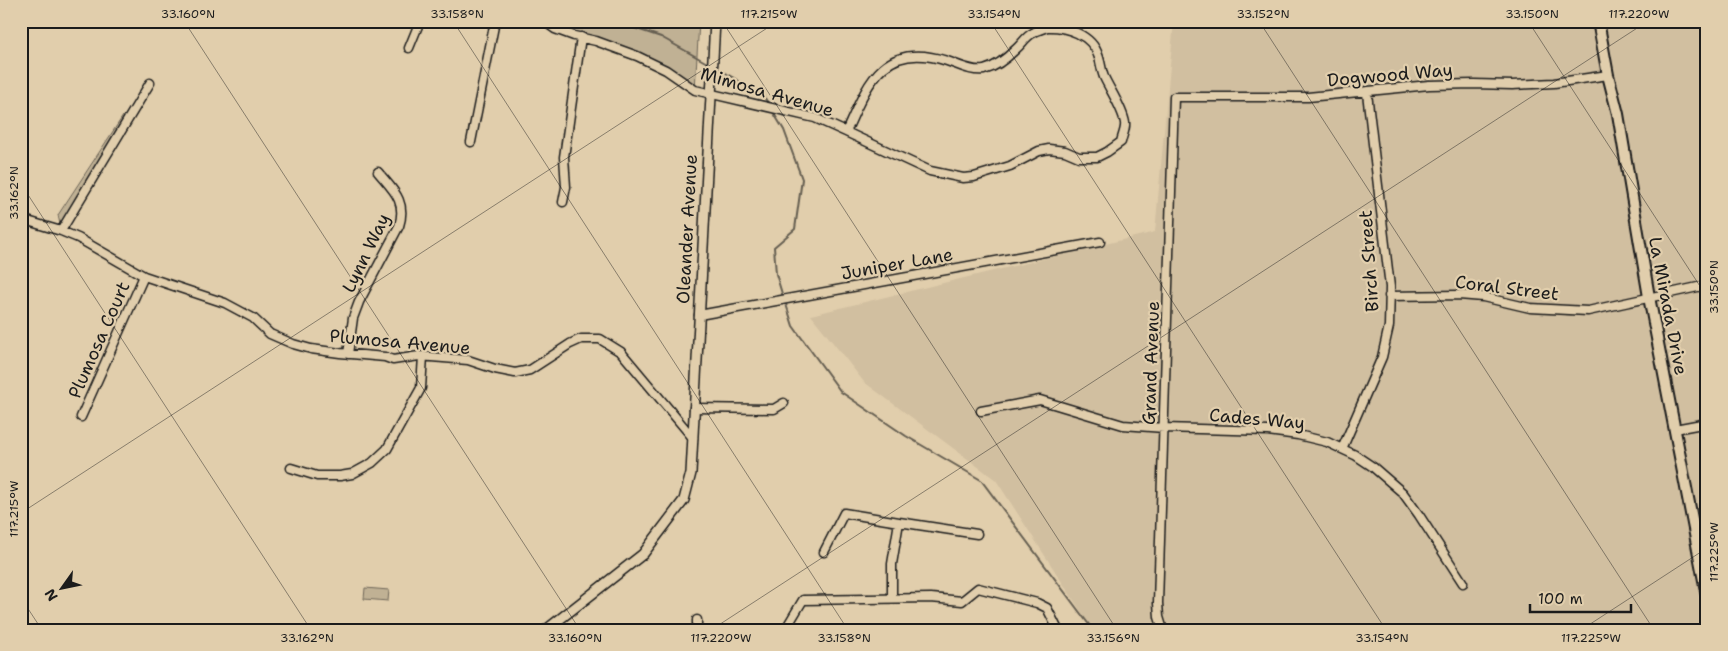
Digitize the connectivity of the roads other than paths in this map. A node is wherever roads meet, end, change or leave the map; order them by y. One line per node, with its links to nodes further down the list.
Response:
1 (420, 21): 7 (street)
2 (495, 21): 14 (street)
3 (544, 21): 6 (street, Mimosa Avenue)
4 (714, 21): 11 (street, Oleander Avenue)
5 (1598, 21): 8 (main road, La Mirada Drive)
6 (581, 37): 11 (street, Mimosa Avenue); 16 (street)
7 (409, 48)
8 (1608, 75): 10 (street, Dogwood Way); 23 (main road, La Mirada Drive)
9 (150, 83): 18 (street)
10 (1367, 93): 12 (street, Dogwood Way); 22 (street, Birch Street)
11 (710, 95): 13 (street, Mimosa Avenue); 24 (street, Oleander Avenue)
12 (1174, 97): 32 (street, Grand Avenue)
13 (846, 132): 13 (street, Mimosa Avenue)
14 (470, 142)
15 (378, 172): 25 (street, Lynn Way)
16 (563, 202)
17 (21, 219): 18 (street, Plumosa Avenue)
18 (61, 230): 20 (street, Plumosa Avenue)
19 (1100, 242): 24 (street, Juniper Lane)
20 (144, 276): 25 (street, Plumosa Avenue); 30 (street, Plumosa Court)
21 (1707, 285): 23 (street, Coral Street)
22 (1390, 296): 23 (street, Coral Street); 35 (street, Birch Street)
23 (1649, 297): 33 (main road, La Mirada Drive)
24 (699, 315): 28 (street, Oleander Avenue)
25 (348, 354): 26 (street, Plumosa Avenue)
26 (423, 356): 34 (street, Plumosa Avenue); 36 (street)
27 (784, 403): 28 (street)
28 (694, 408): 34 (street, Oleander Avenue)
29 (981, 411): 32 (street, Cades Way)
30 (81, 417)
31 (1707, 423): 33 (street)
32 (1164, 428): 35 (street, Cades Way); 48 (street, Grand Avenue)
33 (1675, 429): 41 (main road, La Mirada Drive)
34 (693, 438): 44 (street, Oleander Avenue)
35 (1342, 449): 40 (street, Cades Way)
36 (291, 468)
37 (899, 522): 38 (street); 39 (street); 42 (street)
38 (977, 534)
39 (824, 552)
40 (1463, 583)
41 (1707, 596)
42 (892, 598): 46 (street); 47 (street)
43 (697, 620): 45 (street)
44 (546, 630)
45 (697, 630)
46 (785, 630)
47 (1058, 630)
48 (1163, 630)

